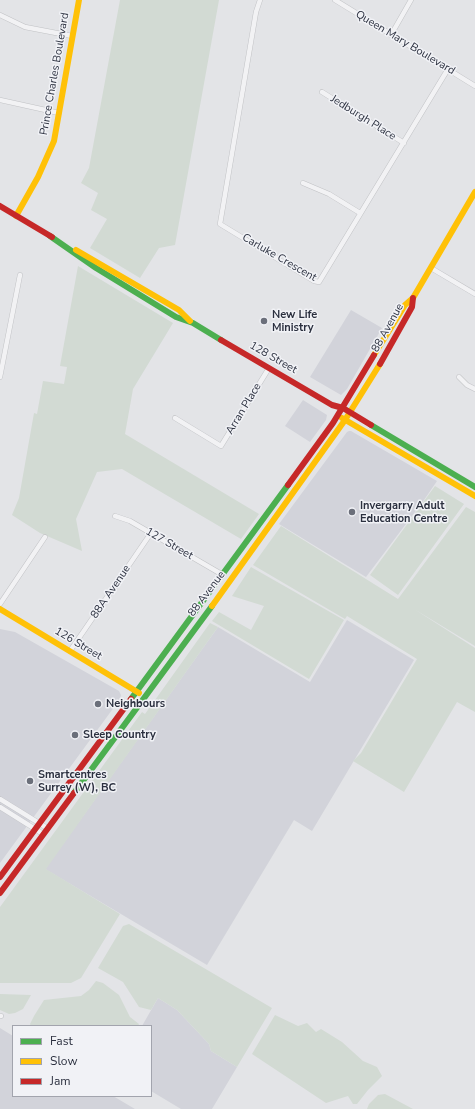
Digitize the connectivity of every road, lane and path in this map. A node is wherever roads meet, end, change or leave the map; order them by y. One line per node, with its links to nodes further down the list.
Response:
1 (79, 0): 7 (main road, Prince Charles Boulevard)
2 (260, 0): 17 (street, Carluke Crescent)
3 (335, 0): 6 (street, Queen Mary Boulevard)
4 (411, 0): 6 (street)
5 (0, 14): 7 (street)
6 (391, 34): 8 (street, Queen Mary Boulevard)
7 (72, 36): 12 (main road, Prince Charles Boulevard)
8 (448, 69): 9 (street, Queen Mary Boulevard); 13 (street, Carluke Crescent)
9 (475, 86)
10 (322, 92): 13 (street, Jedburgh Place)
11 (0, 100): 12 (street)
12 (59, 113): 18 (main road, Prince Charles Boulevard)
13 (404, 143): 17 (street, Carluke Crescent)
14 (303, 183): 17 (street)
15 (475, 192): 19 (main road, 88 Avenue)
16 (0, 206): 18 (main road, 128 Street)
17 (360, 214)
18 (16, 216): 23 (main road, 128 Street)
19 (431, 268): 21 (street); 22 (main road, 88 Avenue)
20 (20, 275): 24 (street)
21 (475, 294)
22 (413, 298): 28 (main road, 88 Avenue); 29 (main road, 88 Avenue)
23 (268, 368): 27 (main road, 128 Street); 31 (street, Arran Place)
24 (0, 377)
25 (458, 377): 26 (street)
26 (475, 389)
27 (332, 406): 28 (main road, 128 Street); 30 (main road)
28 (343, 408): 29 (main road, 128 Street); 30 (main road, 88 Avenue)
29 (350, 412): 32 (main road, 88 Avenue); 33 (main road)
30 (337, 415): 32 (main road); 38 (main road, 88 Avenue)
31 (175, 418)
32 (345, 420): 34 (main road); 43 (main road, 88 Avenue)
33 (475, 487)
34 (475, 496)
35 (115, 516): 36 (street, 127 Street)
36 (151, 533): 38 (street, 127 Street); 41 (street, 88A Avenue)
37 (45, 537): 39 (street)
38 (223, 575): 42 (main road, 88 Avenue)
39 (0, 604)
40 (0, 610): 41 (main road, 126 Street)
41 (70, 651): 42 (main road, 126 Street)
42 (137, 691): 43 (main road, 126 Street); 46 (main road, 88 Avenue)
43 (144, 696): 47 (main road, 88 Avenue)
44 (0, 799): 46 (street)
45 (0, 807): 48 (street)
46 (40, 823): 47 (street); 48 (main road, 88 Avenue)
47 (47, 828): 49 (main road, 88 Avenue)
48 (35, 829): 49 (street); 50 (main road, 88 Avenue)
49 (43, 834): 51 (main road, 88 Avenue)
50 (0, 877)
51 (0, 892)

